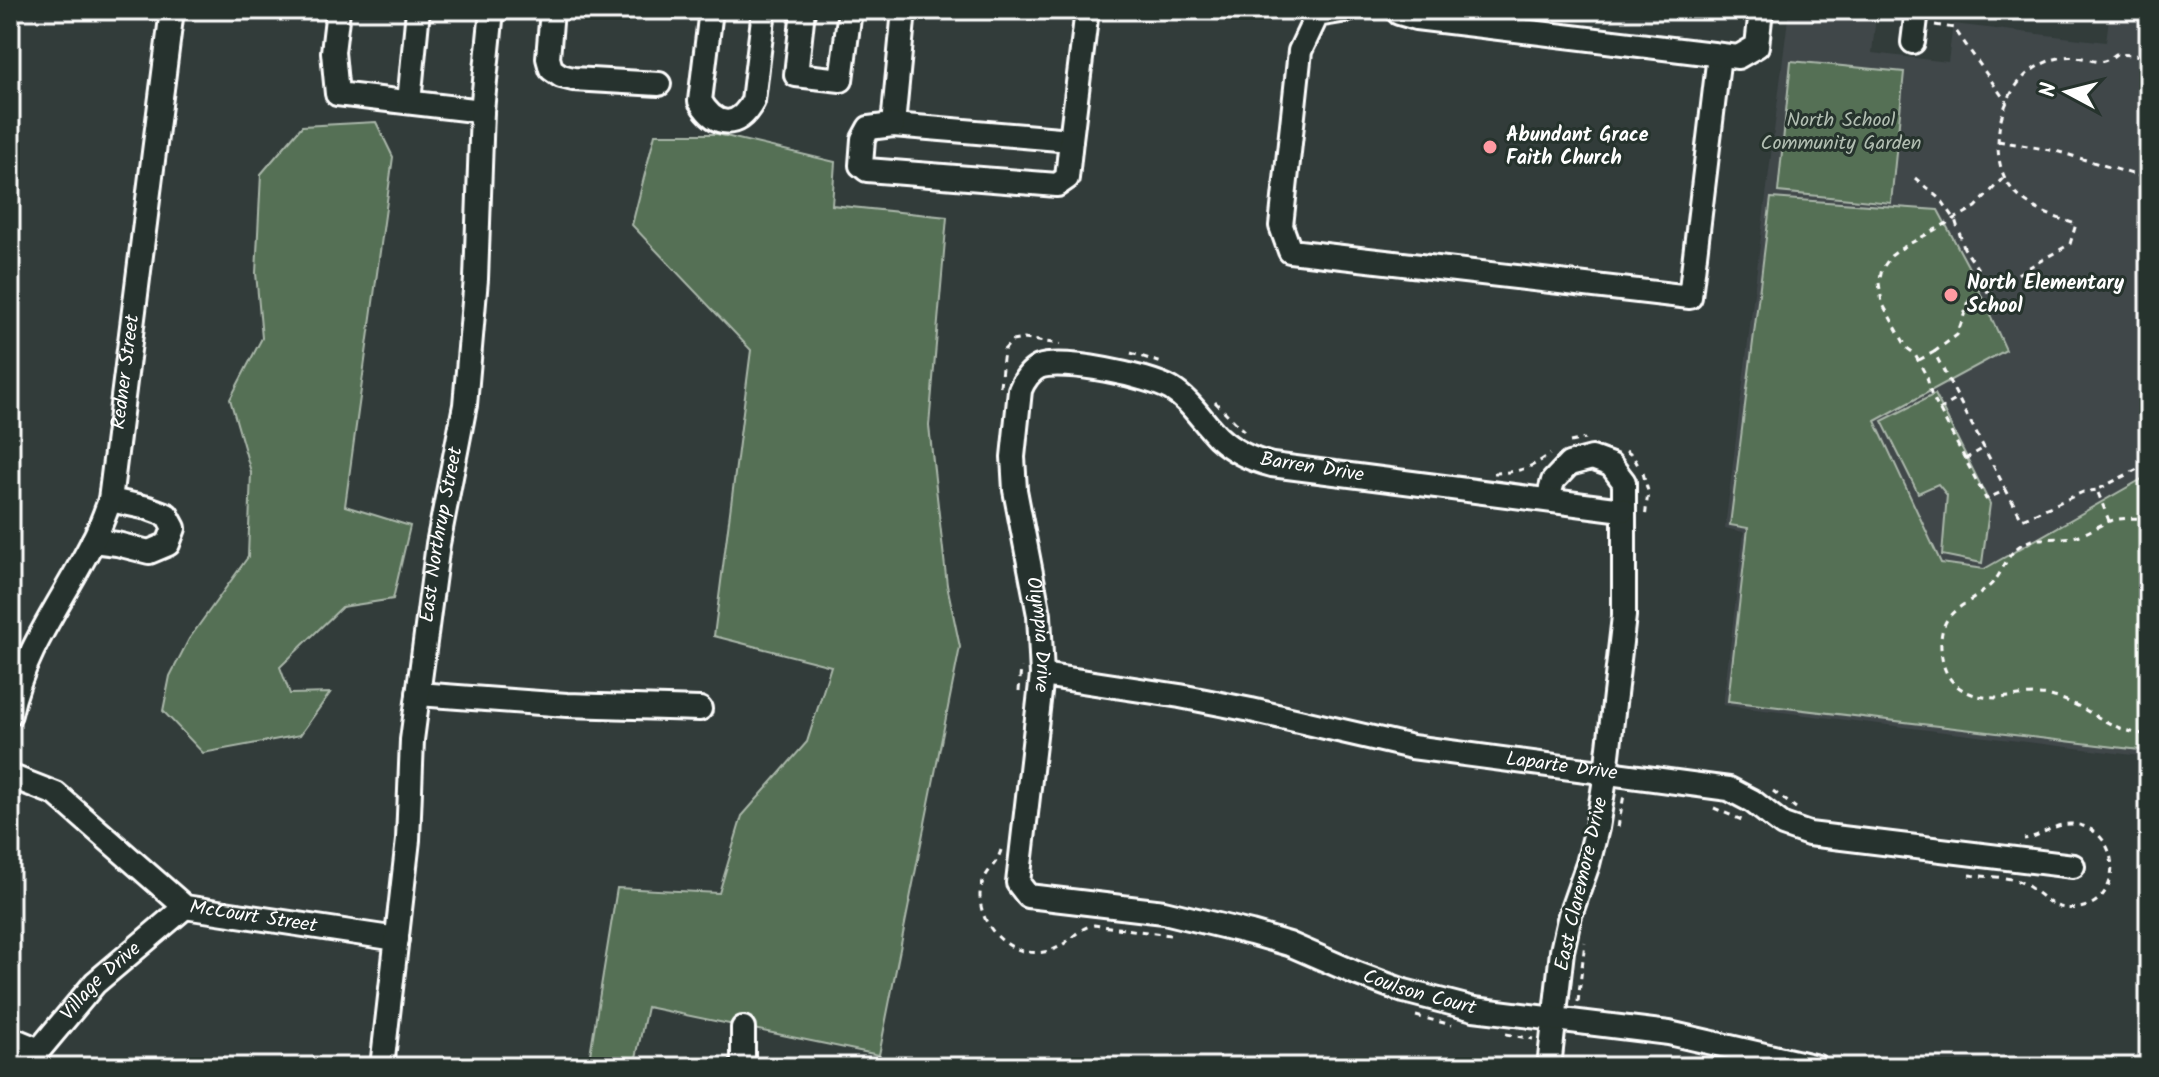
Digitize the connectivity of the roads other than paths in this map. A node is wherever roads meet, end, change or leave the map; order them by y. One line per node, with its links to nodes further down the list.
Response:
1 (172, 10): 23 (street, Redner Street)
2 (338, 10): 17 (street)
3 (418, 10): 17 (street)
4 (492, 10): 18 (street, East Northrup Street)
5 (552, 10): 16 (street)
6 (711, 10): 7 (street)
7 (764, 10)
8 (803, 10): 9 (street)
9 (850, 10)
10 (904, 10): 19 (street)
11 (1087, 10): 20 (street)
12 (1347, 10): 15 (street)
13 (1399, 10): 15 (street)
14 (1761, 10): 15 (street)
15 (1719, 55)
16 (659, 84)
17 (409, 102): 18 (street)
18 (482, 111): 27 (street, East Northrup Street)
19 (893, 125): 20 (street); 20 (street)
20 (1071, 140)
21 (1031, 372): 22 (street, Barren Drive); 26 (street, Olympia Drive)
22 (1548, 499): 24 (street, Barren Drive); 24 (street, East Claremore Drive)
23 (110, 500): 25 (street, Redner Street); 25 (street)
24 (1623, 510): 30 (street, East Claremore Drive)
25 (93, 541): 29 (street, Redner Street)
26 (1042, 675): 30 (street, Laparte Drive); 33 (street, Olympia Drive)
27 (418, 694): 28 (street); 35 (street, East Northrup Street)
28 (700, 709)
29 (10, 714)
30 (1606, 773): 32 (street, Laparte Drive); 36 (street, East Claremore Drive)
31 (10, 776): 34 (street, McCourt Street)
32 (2073, 866)
33 (1028, 896): 36 (street, Coulson Court)
34 (185, 907): 35 (street, McCourt Street); 39 (street, Village Drive)
35 (397, 939): 40 (street, East Northrup Street)
36 (1555, 1020): 42 (street, East Claremore Drive); 43 (street, Coulson Court)
37 (743, 1028): 41 (street)
38 (10, 1038): 39 (street)
39 (34, 1058)
40 (383, 1064)
41 (743, 1067)
42 (1549, 1067)
43 (1817, 1067)

